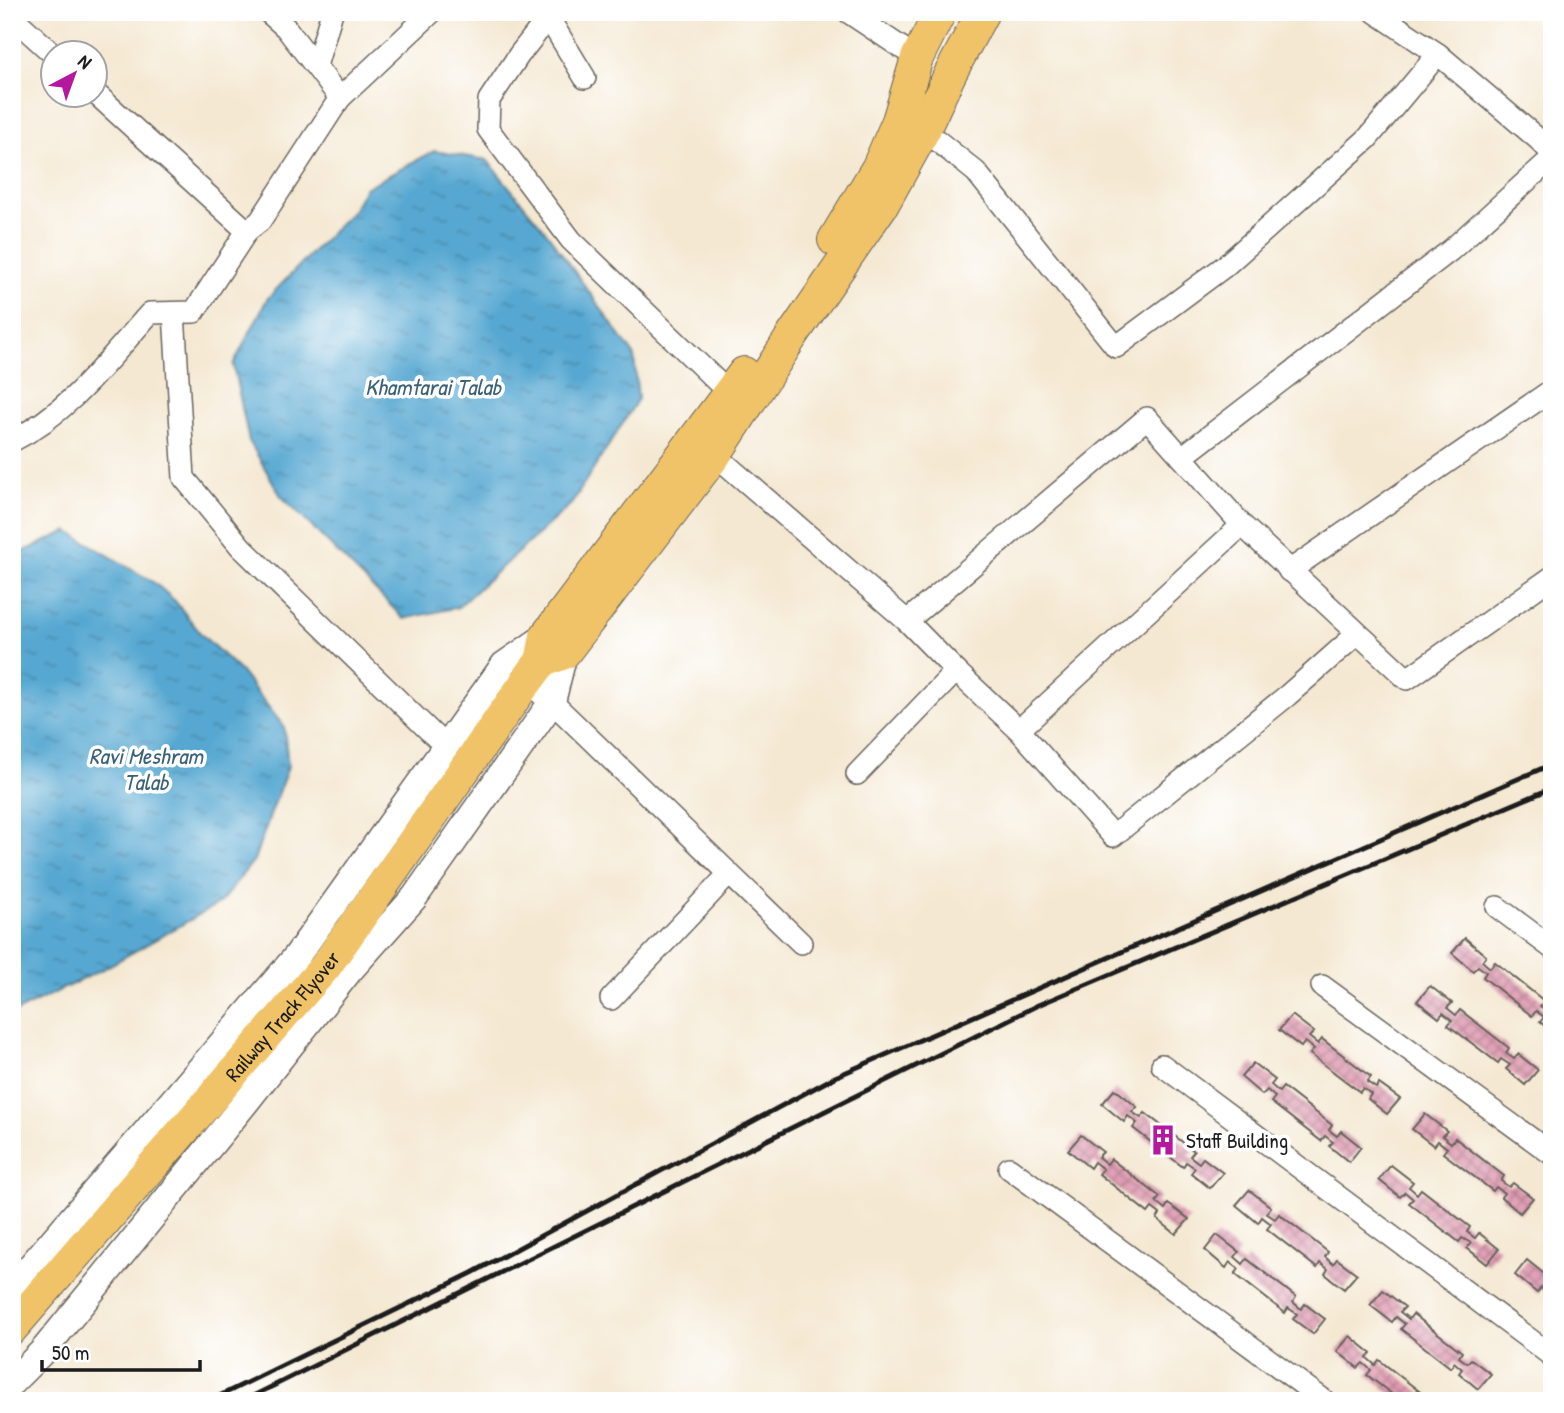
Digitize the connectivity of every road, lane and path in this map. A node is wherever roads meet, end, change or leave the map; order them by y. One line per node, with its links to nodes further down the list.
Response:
1 (268, 12): 13 (street)
2 (332, 12): 13 (street)
3 (432, 12): 15 (street)
4 (848, 12): 12 (street)
5 (940, 12): 12 (main road)
6 (983, 12): 17 (main road)
7 (1375, 12): 11 (street)
8 (546, 15): 14 (street); 23 (street)
9 (17, 21): 10 (street)
10 (38, 40)
11 (1438, 54): 17 (street); 18 (street)
12 (917, 58): 17 (main road)
13 (316, 66): 15 (street)
14 (585, 78)
15 (341, 98): 20 (street)
16 (108, 105): 20 (street)
17 (911, 126): 23 (main road); 25 (main road)
18 (1547, 139)
19 (1552, 158): 26 (street)
20 (247, 231): 21 (street)
21 (174, 313): 24 (street); 36 (street)
22 (1552, 390): 28 (street)
23 (730, 394): 25 (main road)
24 (12, 441)
25 (705, 446): 30 (street); 32 (main road, Railway Track Flyover)
26 (1182, 457): 27 (street); 30 (street)
27 (1242, 525): 28 (street); 35 (street)
28 (1289, 571): 31 (street)
29 (1552, 577): 31 (street)
30 (907, 621): 33 (street)
31 (1357, 634): 35 (street)
32 (536, 660): 34 (street); 34 (street); 36 (street); 48 (main road, Railway Track Flyover)
33 (956, 671): 35 (street); 37 (street)
34 (552, 702): 38 (street); 50 (street)
35 (1019, 730)
36 (446, 747): 47 (street)
37 (857, 774)
38 (728, 875): 40 (street); 43 (street)
39 (1497, 907): 41 (street)
40 (801, 943)
41 (1552, 948)
42 (1322, 986): 45 (street)
43 (611, 999)
44 (1162, 1065): 49 (street)
45 (1552, 1154)
46 (1009, 1168): 51 (street)
47 (15, 1277)
48 (12, 1328)
49 (1552, 1356)
50 (12, 1382)
51 (1325, 1401)

